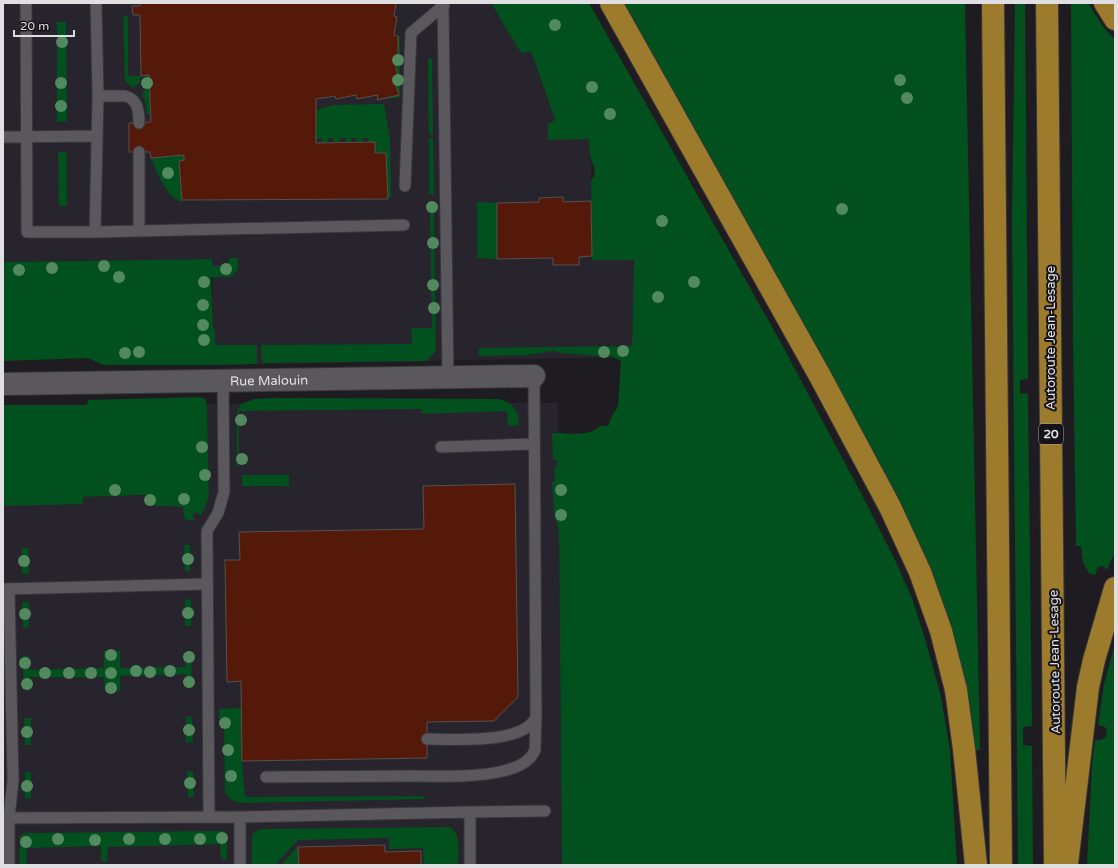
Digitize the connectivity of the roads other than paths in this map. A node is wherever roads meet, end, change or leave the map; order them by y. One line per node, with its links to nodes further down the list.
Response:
1 (26, 3): 11 (lane)
2 (96, 3): 9 (lane)
3 (611, 3): 39 (highway)
4 (993, 3): 40 (highway)
5 (1047, 3): 41 (highway, Autoroute Jean-Lesage / 20)
6 (1105, 3): 8 (highway)
7 (443, 4): 15 (lane); 20 (lane)
8 (1115, 19)
9 (98, 96): 10 (lane); 12 (lane)
10 (139, 123)
11 (26, 136): 12 (lane); 13 (lane); 18 (lane)
12 (97, 136): 18 (lane)
13 (3, 137)
14 (139, 152): 17 (lane)
15 (405, 186)
16 (404, 225): 17 (lane)
17 (139, 231): 18 (lane)
18 (95, 232)
19 (534, 376): 20 (street, Rue Malouin); 23 (lane)
20 (448, 377): 21 (street, Rue Malouin)
21 (223, 380): 22 (street, Rue Malouin); 25 (lane)
22 (3, 384)
23 (534, 444): 24 (lane); 28 (lane)
24 (441, 447)
25 (207, 584): 27 (lane); 33 (lane)
26 (1115, 588): 42 (highway)
27 (6, 589): 35 (lane)
28 (536, 717): 29 (lane); 30 (lane)
29 (427, 739)
30 (266, 777)
31 (545, 811): 32 (lane)
32 (470, 812): 34 (lane); 38 (lane)
33 (209, 816): 34 (lane); 35 (lane)
34 (240, 817): 37 (lane)
35 (6, 818): 36 (lane)
36 (9, 865)
37 (240, 865)
38 (470, 865)
39 (976, 865)
40 (1001, 865)
41 (1055, 865)
42 (1067, 865)

